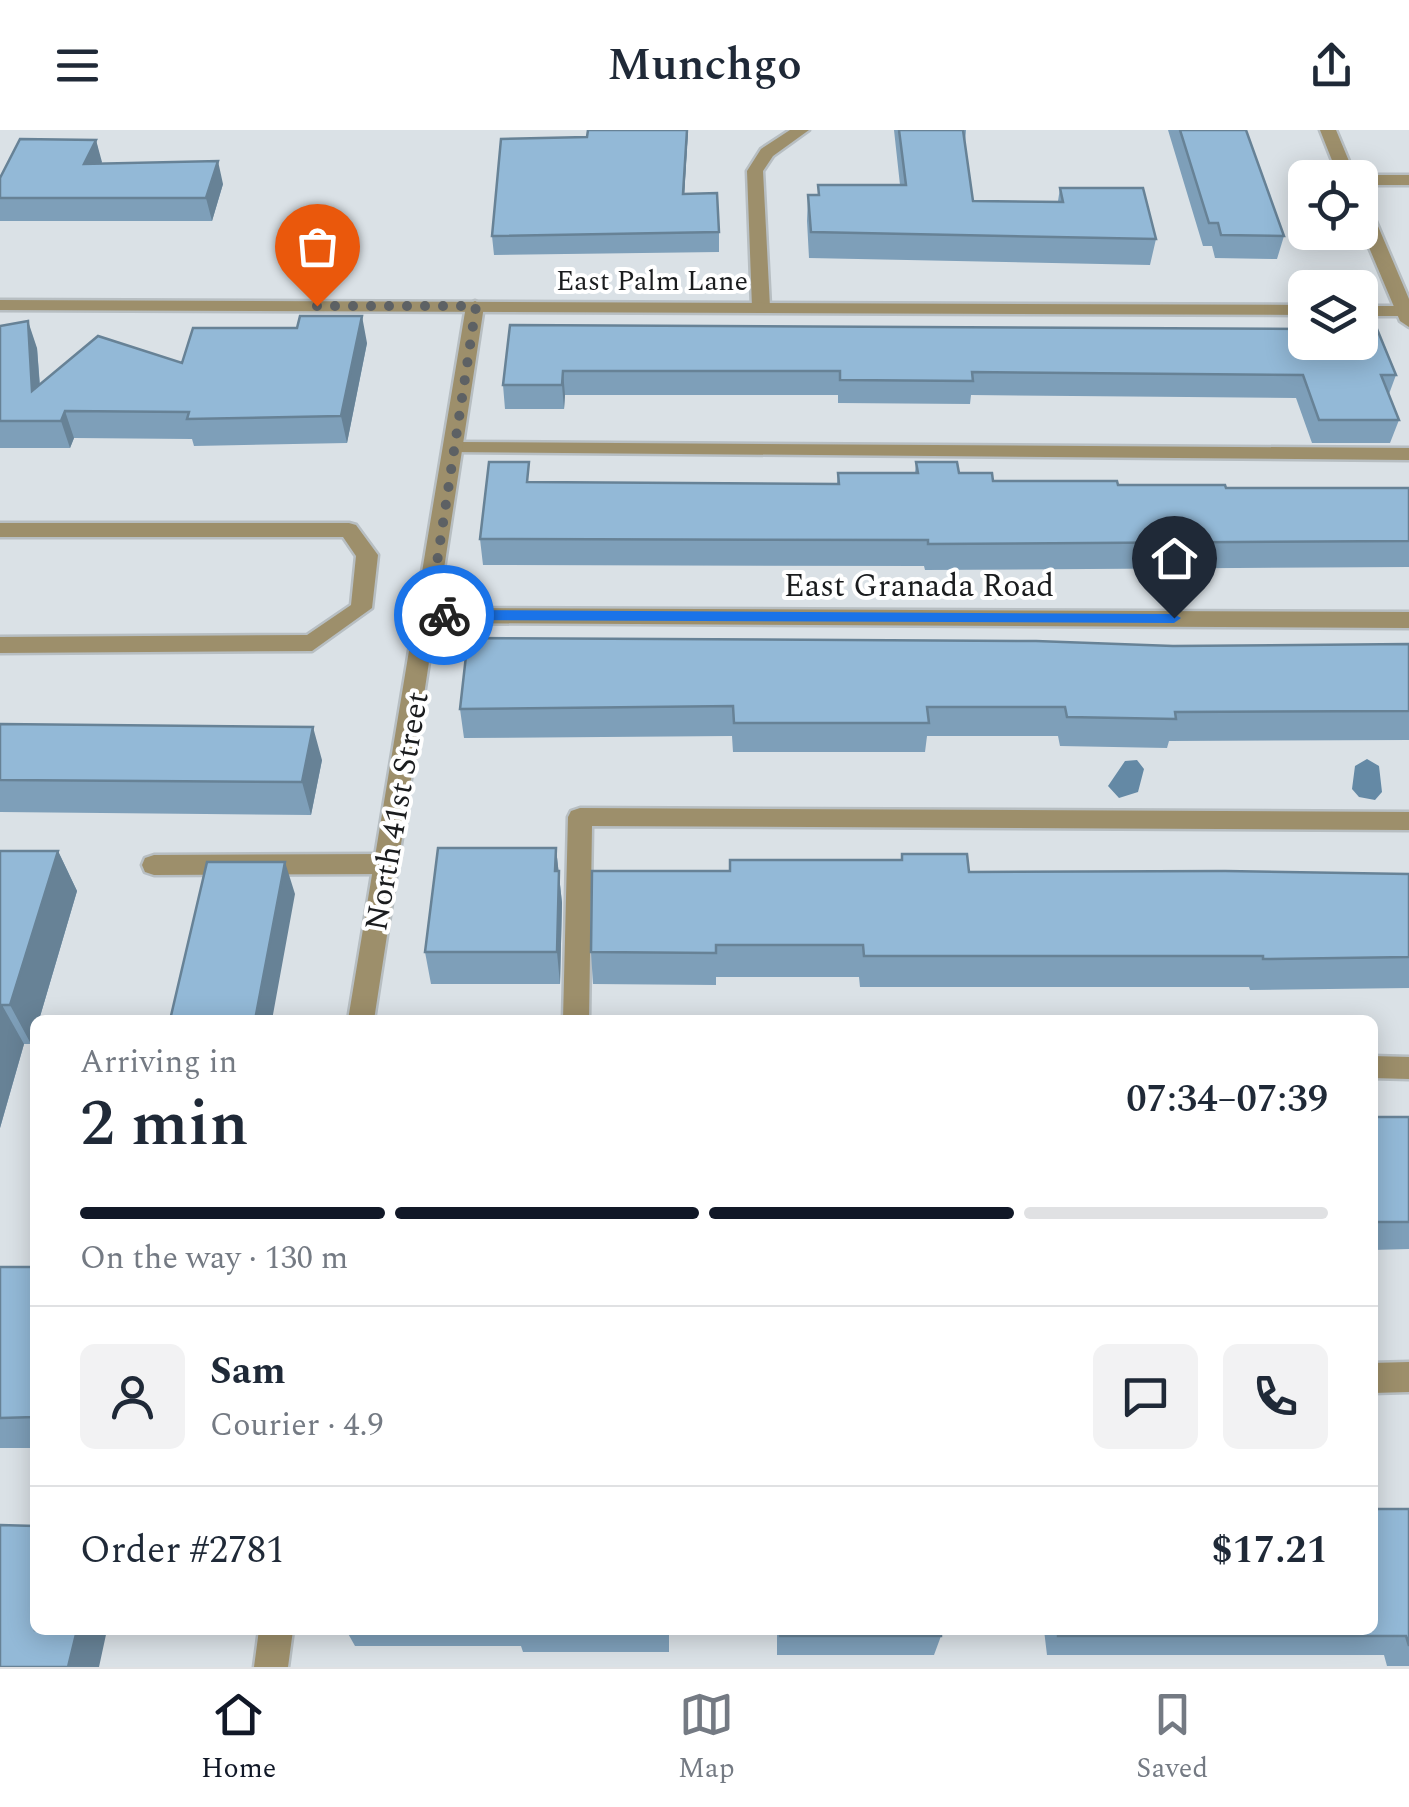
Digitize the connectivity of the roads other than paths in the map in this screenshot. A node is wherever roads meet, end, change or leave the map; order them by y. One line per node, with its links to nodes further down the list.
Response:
1 (800, 130): 9 (street)
2 (1328, 130): 3 (street)
3 (1340, 160)
4 (1378, 180): 5 (street)
5 (1409, 180)
6 (1378, 246): 12 (street)
7 (0, 305): 8 (street, East Palm Lane)
8 (476, 306): 9 (street, East Palm Lane); 13 (street, North 41st Street)
9 (761, 307): 10 (street, East Palm Lane)
10 (1288, 310)
11 (1378, 312): 12 (street)
12 (1408, 314)
13 (456, 448): 14 (street); 16 (street, North 41st Street)
14 (1409, 454)
15 (0, 530): 18 (street)
16 (429, 615): 17 (street, East Granada Road); 20 (street, North 41st Street)
17 (1409, 620)
18 (0, 645)
19 (1409, 821): 23 (street)
20 (386, 864): 21 (street); 22 (street, North 41st Street)
21 (154, 865)
22 (362, 1015)
23 (576, 1015)
24 (1378, 1067): 25 (street)
25 (1409, 1068)
26 (1409, 1377): 27 (street)
27 (1378, 1378)
28 (275, 1635): 29 (street)
29 (271, 1667)

